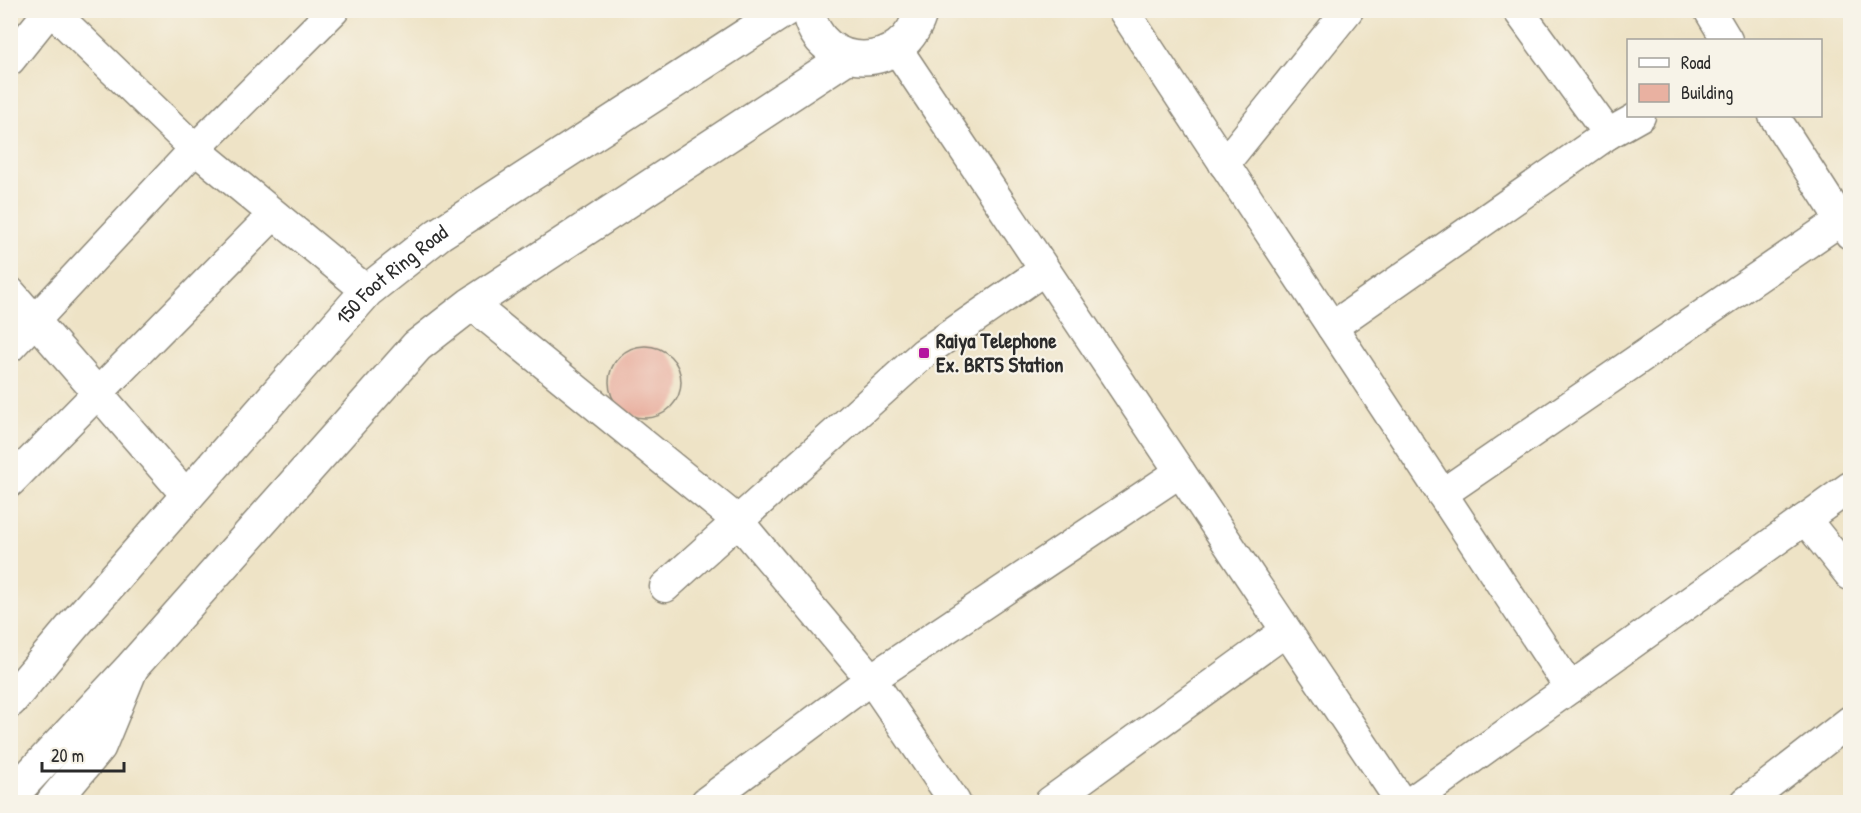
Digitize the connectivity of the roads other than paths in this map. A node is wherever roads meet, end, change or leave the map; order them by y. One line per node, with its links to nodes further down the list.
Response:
1 (51, 10): 13 (street); 17 (street)
2 (334, 10): 17 (street)
3 (785, 10): 22 (main road, 150 Foot Ring Road)
4 (808, 10): 12 (main road)
5 (1123, 10): 18 (street)
6 (1348, 10): 18 (street)
7 (1518, 10): 16 (street)
8 (1709, 10): 10 (street)
9 (921, 11): 11 (main road)
10 (1726, 39)
11 (897, 49): 12 (main road); 21 (street)
12 (848, 57): 24 (main road)
13 (10, 60)
14 (1638, 117): 16 (street)
15 (1775, 117): 20 (street)
16 (1608, 134): 26 (street)
17 (195, 149): 19 (street); 25 (street)
18 (1224, 164): 26 (street)
19 (273, 215): 22 (street); 28 (street)
20 (1846, 227): 32 (street)
21 (1044, 270): 29 (street); 35 (street)
22 (367, 291): 33 (main road, 150 Foot Ring Road)
23 (10, 292): 25 (street)
24 (471, 304): 35 (street); 40 (main road)
25 (37, 320): 27 (street); 28 (street)
26 (1332, 327): 32 (street)
27 (10, 347)
28 (96, 394): 30 (street); 33 (street)
29 (1180, 472): 39 (street); 42 (street)
30 (10, 482)
31 (1851, 487): 34 (street)
32 (1442, 494): 43 (street)
33 (188, 497): 38 (main road, 150 Foot Ring Road)
34 (1805, 519): 36 (street); 43 (street)
35 (738, 521): 37 (street); 42 (street)
36 (1851, 575)
37 (665, 587)
38 (73, 626): 41 (main road); 44 (main road)
39 (1286, 631): 50 (street); 51 (street)
40 (132, 667): 46 (main road); 47 (main road)
41 (10, 677)
42 (870, 680): 48 (street); 49 (street)
43 (1570, 688): 52 (street)
44 (10, 701)
45 (1851, 721): 53 (street)
46 (18, 790)
47 (53, 802)
48 (706, 802)
49 (955, 802)
50 (1050, 802)
51 (1401, 802)
52 (1411, 802)
53 (1746, 802)

